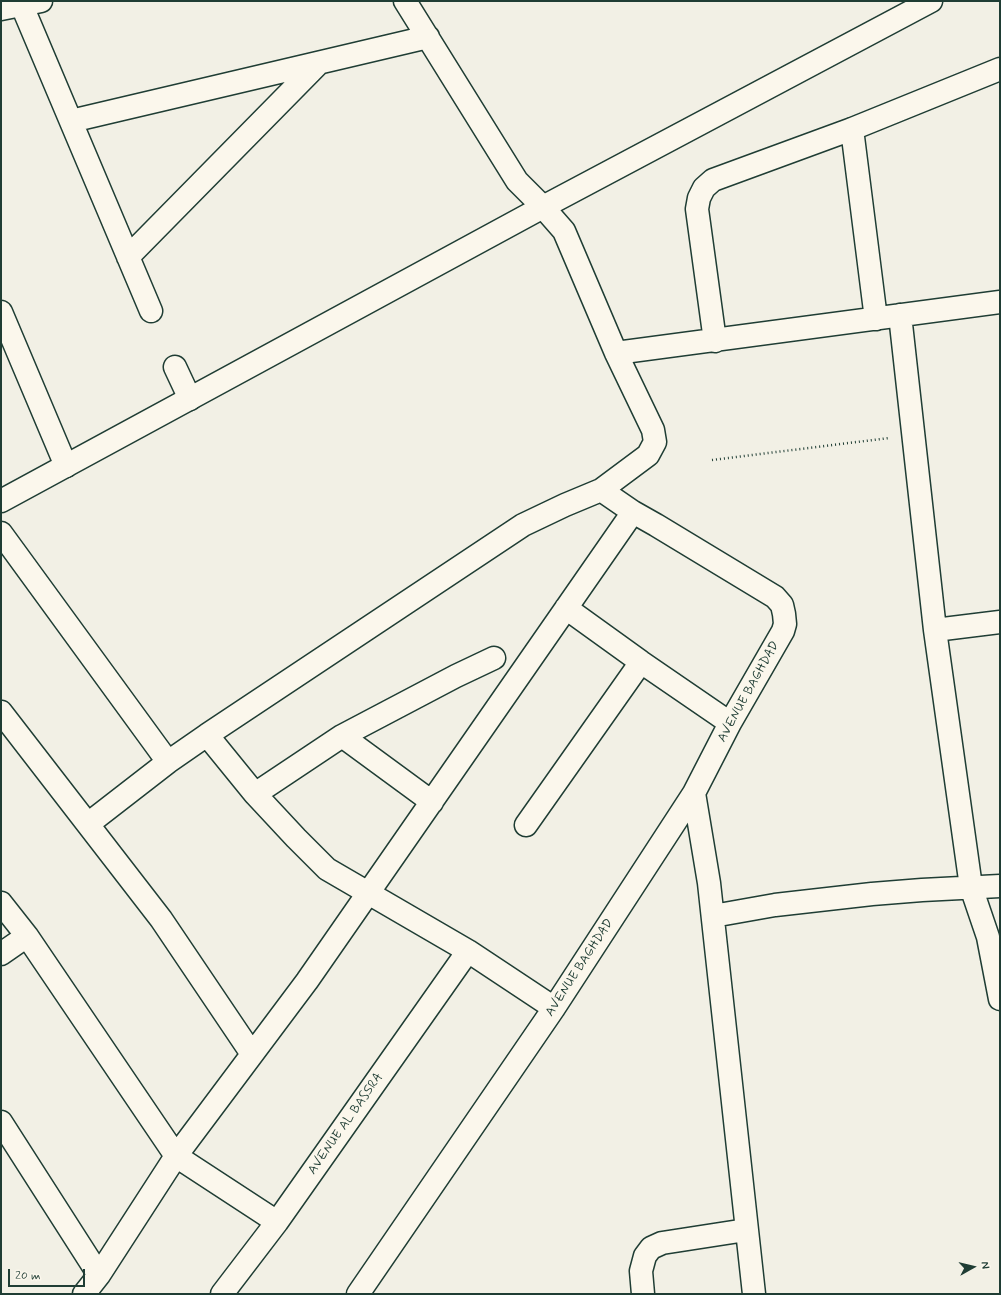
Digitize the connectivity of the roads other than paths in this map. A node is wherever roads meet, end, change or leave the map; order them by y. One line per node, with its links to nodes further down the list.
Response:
1 (405, 1): 5 (street)
2 (932, 1): 10 (street)
3 (28, 2): 4 (street); 8 (street)
4 (1, 9)
5 (428, 37): 6 (street); 10 (street)
6 (319, 63): 8 (street); 11 (street)
7 (1000, 69): 9 (street)
8 (71, 121): 11 (street)
9 (852, 129): 16 (street); 17 (street)
10 (543, 207): 18 (street); 20 (street)
11 (128, 257): 13 (street)
12 (1000, 302): 15 (street)
13 (151, 311)
14 (1, 312): 21 (street)
15 (900, 315): 16 (street); 28 (street)
16 (876, 319): 17 (street)
17 (715, 340): 18 (street)
18 (616, 353): 22 (street)
19 (175, 367): 20 (street)
20 (190, 399): 21 (street)
21 (66, 466): 23 (street)
22 (601, 490): 24 (street); 33 (street)
23 (1, 501)
24 (632, 512): 26 (street); 32 (street, AVENUE BAGHDAD)
25 (1, 533): 35 (street)
26 (566, 608): 30 (street); 38 (street)
27 (1000, 622): 28 (street)
28 (935, 630): 42 (street)
29 (494, 658): 34 (street)
30 (641, 662): 32 (street); 40 (street)
31 (1, 712): 39 (street)
32 (730, 723): 36 (street, AVENUE BAGHDAD)
33 (206, 735): 35 (street); 37 (street)
34 (342, 736): 37 (street); 38 (street)
35 (168, 762): 39 (street)
36 (694, 793): 45 (street); 50 (street, AVENUE BAGHDAD)
37 (255, 794): 43 (street)
38 (432, 802): 43 (street)
39 (88, 824): 51 (street)
40 (526, 825)
41 (1000, 886): 42 (street)
42 (971, 887): 45 (street); 49 (street)
43 (367, 893): 47 (street); 51 (street)
44 (1, 903): 46 (street)
45 (713, 916): 55 (street)
46 (27, 936): 48 (street); 53 (street)
47 (468, 951): 50 (street); 54 (street, AVENUE AL BASSRA)
48 (1, 954)
49 (1000, 999)
50 (554, 1008): 59 (street, AVENUE BAGHDAD)
51 (252, 1054): 53 (street)
52 (1, 1122): 56 (street)
53 (176, 1156): 54 (street); 56 (street)
54 (277, 1222): 58 (street, AVENUE AL BASSRA)
55 (746, 1230): 60 (street); 61 (street)
56 (99, 1275): 57 (street)
57 (84, 1294)
58 (222, 1294)
59 (358, 1294)
60 (643, 1294)
61 (754, 1294)

